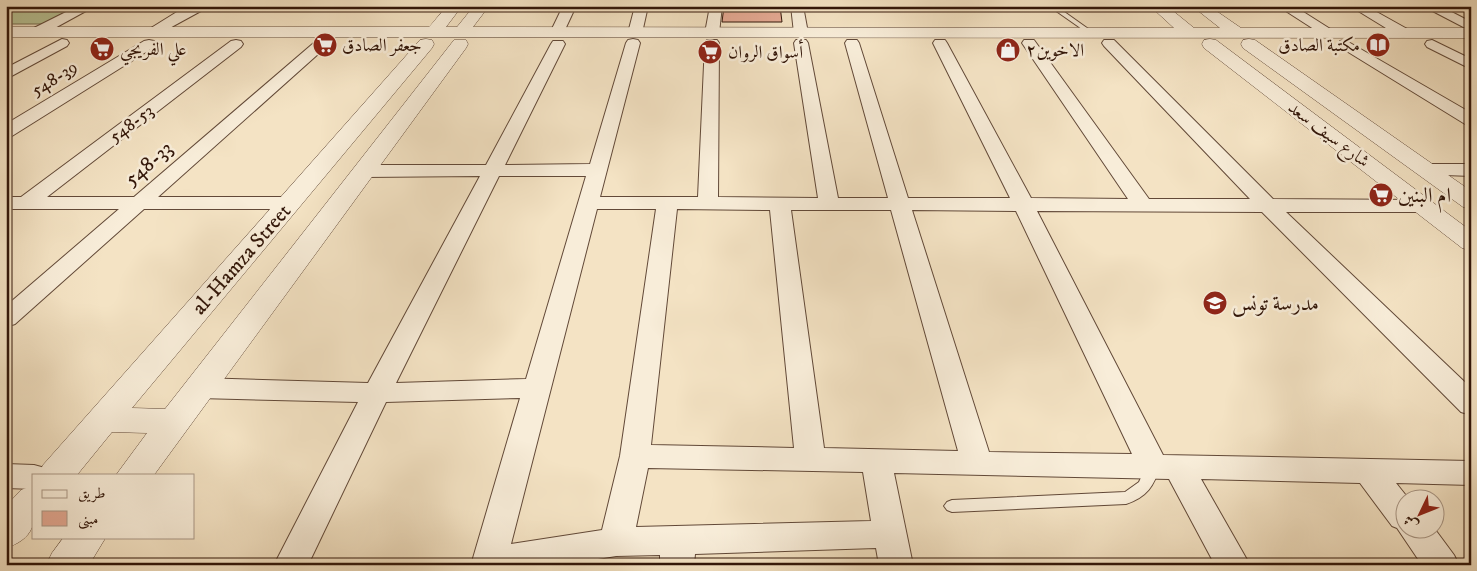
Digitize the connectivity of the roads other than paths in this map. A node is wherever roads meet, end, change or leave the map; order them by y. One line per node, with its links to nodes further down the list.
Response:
1 (89, 6): 17 (street)
2 (204, 6): 24 (street, 548-39)
3 (455, 6): 25 (street, al-Hamza Street)
4 (482, 6): 26 (street, al-Hamza Street)
5 (570, 6): 27 (street)
6 (642, 6): 28 (street)
7 (716, 6): 29 (street)
8 (797, 6): 30 (street)
9 (1052, 6): 23 (lane)
10 (1156, 6): 18 (street)
11 (1199, 6): 31 (street, شارع سيف سعد)
12 (1284, 6): 19 (street)
13 (1356, 6): 20 (street)
14 (1429, 6): 15 (street)
15 (1471, 27)
16 (6, 32): 17 (street)
17 (37, 32): 22 (street)
18 (1189, 32): 23 (street); 31 (street)
19 (1328, 32): 20 (street); 31 (street)
20 (1404, 32): 21 (street)
21 (1471, 32)
22 (114, 33): 24 (street); 35 (street)
23 (1090, 33): 32 (street)
24 (149, 38): 25 (street); 35 (street); 36 (street); 48 (street, 548-39)
25 (430, 38): 26 (street); 37 (street); 57 (street, al-Hamza Street)
26 (461, 38): 27 (street); 49 (street, al-Hamza Street)
27 (558, 38): 28 (street); 50 (street)
28 (634, 38): 29 (street); 51 (street)
29 (712, 38): 30 (street); 60 (street)
30 (801, 38): 32 (street); 62 (street)
31 (1242, 38): 41 (street); 42 (street); 52 (street, شارع سيف سعد)
32 (858, 40): 38 (street); 63 (street)
33 (6, 43): 34 (street)
34 (62, 43): 35 (street); 46 (street)
35 (93, 44)
36 (236, 44): 37 (street); 55 (street, 548-53)
37 (321, 44): 56 (street, 548-33)
38 (940, 44): 39 (street); 64 (street)
39 (1029, 44): 40 (street); 65 (street)
40 (1109, 44): 41 (street); 66 (street)
41 (1210, 44): 67 (street, شارع سيف سعد)
42 (1345, 44): 43 (street); 47 (street)
43 (1432, 44): 44 (street); 45 (street)
44 (1471, 44)
45 (1471, 65)
46 (6, 74)
47 (1471, 120)
48 (6, 132)
49 (364, 170): 50 (street); 70 (street, al-Hamza Street)
50 (494, 170): 51 (street); 72 (street)
51 (598, 170): 58 (street)
52 (1426, 170): 53 (street); 54 (street, شارع سيف سعد)
53 (1471, 170)
54 (1471, 202)
55 (16, 203): 56 (street)
56 (138, 203): 57 (street); 69 (street, 548-33)
57 (289, 203): 74 (street, al-Hamza Street)
58 (588, 203): 59 (street); 71 (street)
59 (667, 203): 60 (street); 76 (street)
60 (708, 203): 61 (street)
61 (780, 204): 62 (street); 77 (street)
62 (829, 204): 63 (street)
63 (899, 204): 64 (street); 79 (street)
64 (1024, 205): 65 (street); 80 (street)
65 (1143, 205): 66 (street)
66 (1268, 206): 67 (street); 73 (street)
67 (1423, 206): 68 (street, شارع سيف سعد)
68 (1471, 243)
69 (6, 319)
70 (200, 388): 72 (street); 75 (street, al-Hamza Street)
71 (537, 388): 72 (street); 96 (street)
72 (377, 393): 98 (street)
73 (1471, 405)
74 (103, 420): 75 (street); 83 (street, al-Hamza Street)
75 (175, 421): 84 (street, al-Hamza Street)
76 (635, 456): 77 (street); 93 (street)
77 (810, 459): 78 (street)
78 (876, 461): 79 (street); 94 (street)
79 (976, 462): 80 (street)
80 (1166, 466): 81 (street); 89 (lane); 99 (street)
81 (1368, 470): 82 (street); 88 (street)
82 (1471, 473)
83 (57, 474)
84 (135, 474)
85 (6, 476): 86 (street)
86 (32, 477)
87 (32, 502): 90 (street)
88 (1394, 504)
89 (952, 506)
90 (6, 532)
91 (86, 538): 97 (street)
92 (1422, 538): 100 (street)
93 (616, 542): 95 (street); 96 (street)
94 (893, 549): 95 (street)
95 (678, 552)
96 (488, 563)
97 (66, 565)
98 (291, 565)
99 (1233, 565)
100 (1442, 565)

